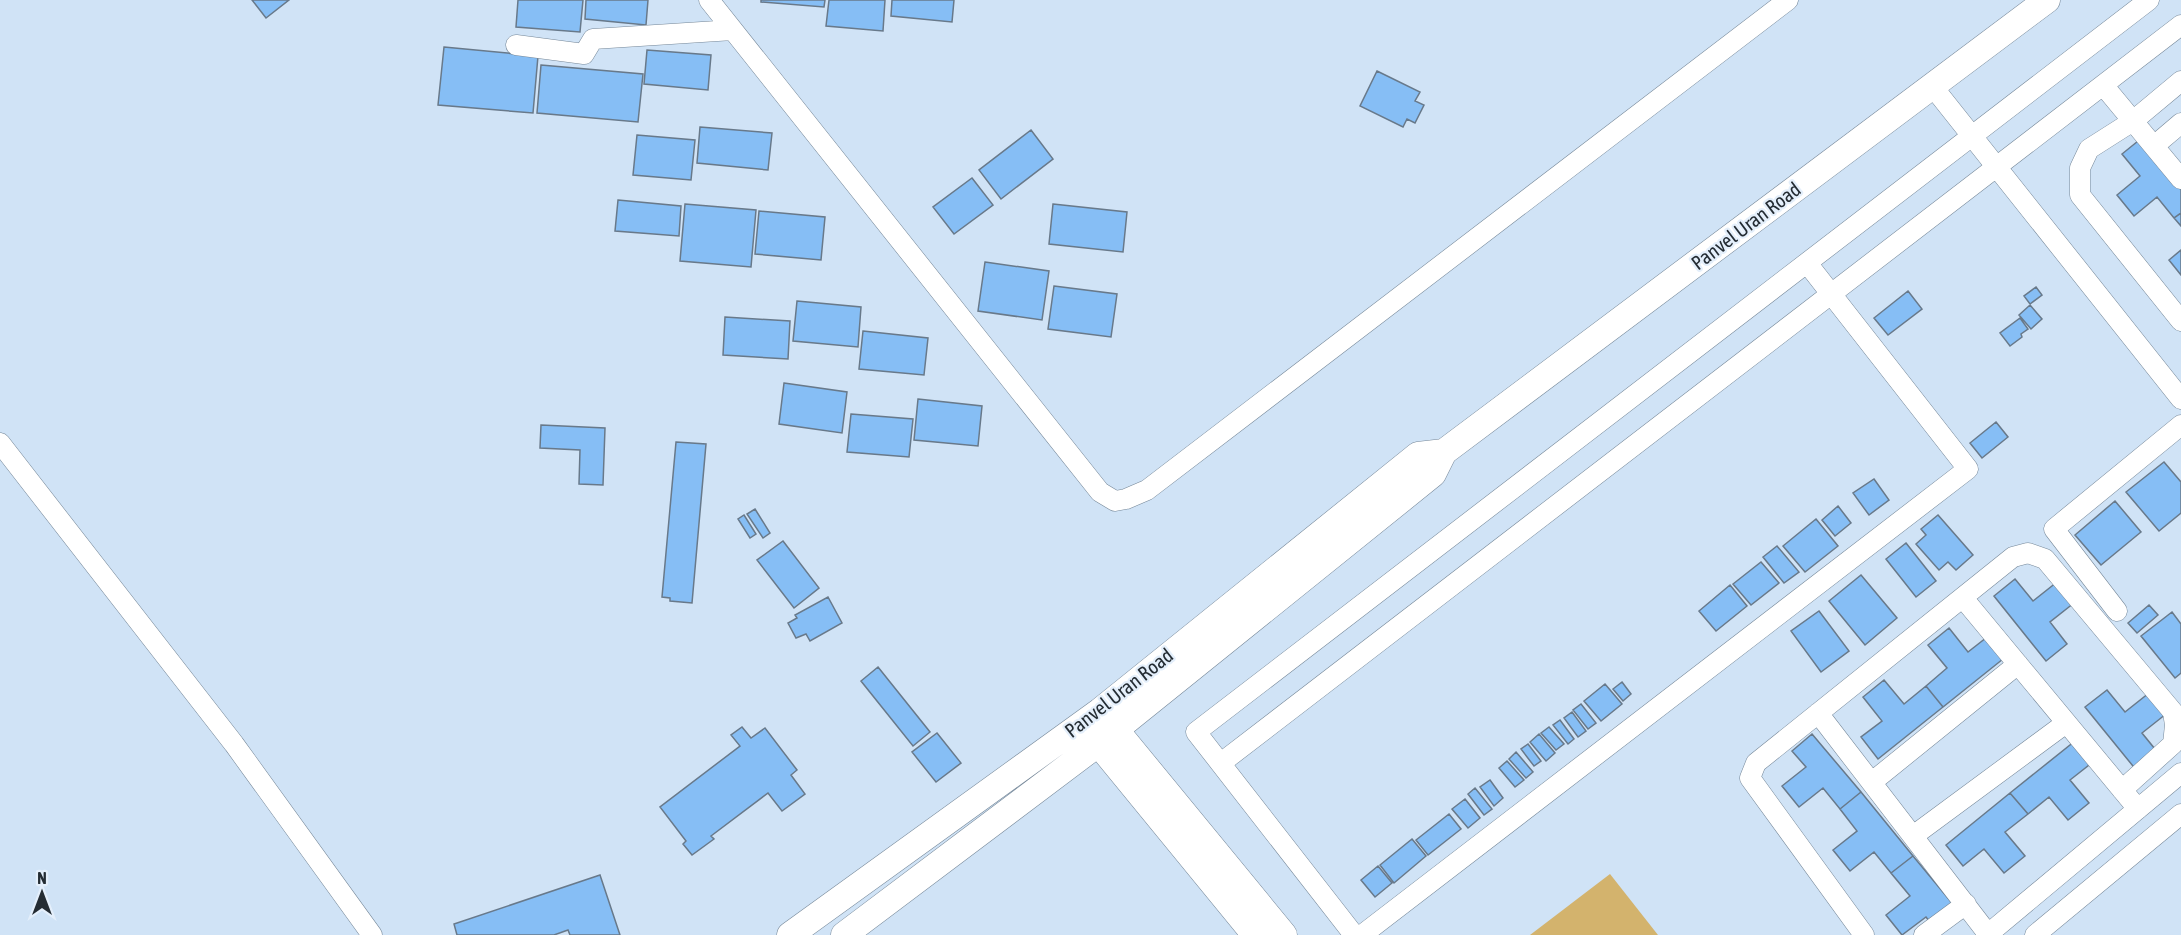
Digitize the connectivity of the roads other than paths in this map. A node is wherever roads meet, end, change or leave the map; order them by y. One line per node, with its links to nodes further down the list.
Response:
1 (709, 0): 6 (street)
2 (1788, 0): 6 (street)
3 (2047, 0): 10 (main road, Panvel Uran Road)
4 (2149, 0): 13 (street)
5 (2181, 25): 9 (street)
6 (733, 30): 7 (street)
7 (516, 45)
8 (2181, 81): 11 (street)
9 (2103, 85): 11 (street); 15 (street)
10 (1933, 87): 13 (street); 23 (main road, Panvel Uran Road)
11 (2133, 121): 14 (street); 19 (street)
12 (2181, 123): 14 (street)
13 (1972, 136): 15 (street); 17 (street)
14 (2154, 146): 16 (street)
15 (1997, 167): 18 (street); 20 (street)
16 (2181, 179)
17 (1807, 263): 18 (street); 31 (street)
18 (1832, 294): 31 (street); 46 (street)
19 (2181, 321)
20 (2181, 399)
21 (2181, 425): 25 (street)
22 (0, 443): 40 (street)
23 (1444, 452): 28 (main road, Panvel Uran Road); 30 (main road, Panvel Uran Road)
24 (1963, 598): 26 (street); 27 (street); 34 (street)
25 (2117, 611)
26 (2018, 664): 29 (street); 33 (street)
27 (1818, 713): 33 (street); 47 (street)
28 (1091, 717): 30 (main road); 41 (main road, Panvel Uran Road)
29 (2066, 723): 34 (street); 37 (street)
30 (1108, 736): 42 (main road, Panvel Uran Road); 43 (main road); 44 (main road)
31 (1221, 763): 45 (street)
32 (2181, 773): 35 (street)
33 (1872, 782): 37 (street)
34 (2122, 790): 35 (street)
35 (2138, 809): 39 (street)
36 (2181, 814): 49 (street)
37 (1913, 836): 38 (street)
38 (1966, 904): 39 (street); 48 (street)
39 (1988, 934)
40 (372, 935)
41 (790, 935)
42 (844, 935)
43 (1255, 935)
44 (1284, 935)
45 (1354, 935)
46 (1362, 935)
47 (1864, 935)
48 (1924, 935)
49 (2035, 935)

